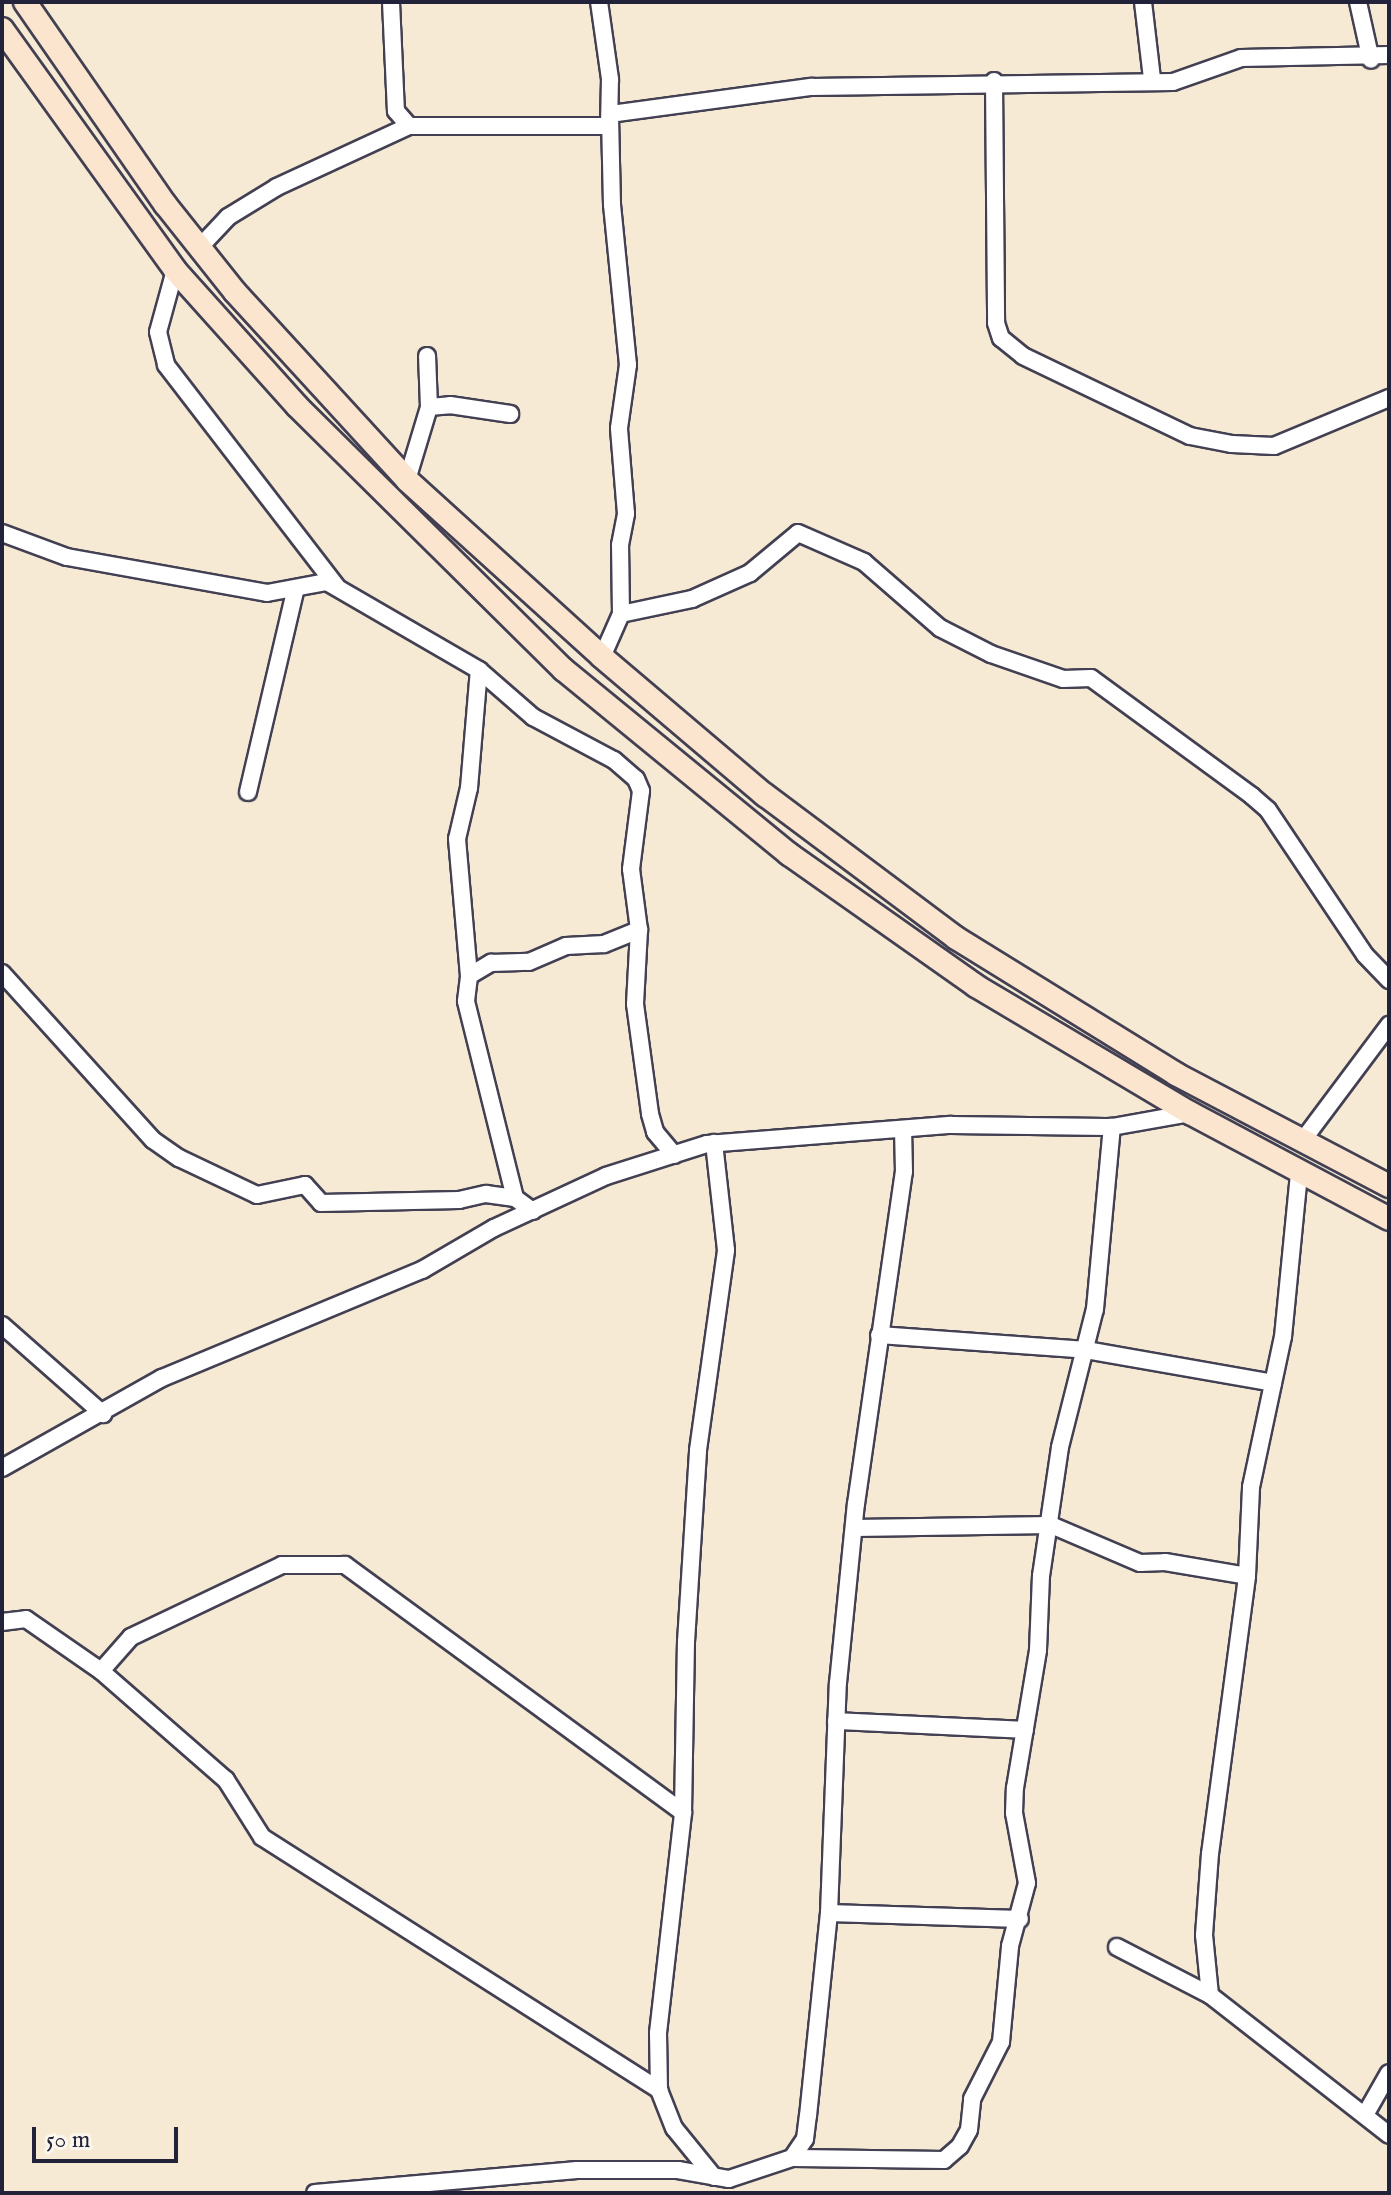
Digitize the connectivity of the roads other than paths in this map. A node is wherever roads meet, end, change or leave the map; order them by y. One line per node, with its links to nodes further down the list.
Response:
1 (25, 2): 13 (main road)
2 (391, 2): 11 (street)
3 (599, 2): 12 (street)
4 (1143, 2): 9 (street)
5 (1358, 2): 8 (street)
6 (2, 29): 14 (main road)
7 (1389, 55): 8 (street)
8 (1371, 60): 9 (street)
9 (1152, 79): 10 (street)
10 (994, 81): 12 (street); 16 (street)
11 (409, 126): 12 (street); 13 (street)
12 (609, 126): 23 (street)
13 (198, 249): 19 (main road)
14 (175, 270): 21 (street); 32 (main road)
15 (427, 356): 17 (street)
16 (1389, 398)
17 (429, 407): 18 (street); 19 (street)
18 (510, 414)
19 (407, 480): 24 (main road)
20 (2, 533): 22 (street)
21 (336, 586): 22 (street); 25 (street)
22 (295, 591): 26 (street)
23 (621, 614): 24 (street); 30 (street)
24 (602, 657): 35 (main road)
25 (479, 670): 27 (street); 29 (street)
26 (248, 792)
27 (639, 930): 29 (street); 37 (street)
28 (2, 973): 40 (street)
29 (469, 976): 40 (street)
30 (1389, 980)
31 (1389, 1025): 35 (street)
32 (1190, 1113): 33 (street); 38 (main road)
33 (1112, 1127): 34 (street); 45 (street)
34 (903, 1129): 36 (street); 44 (street)
35 (1303, 1140): 39 (main road)
36 (714, 1143): 37 (street); 56 (street)
37 (674, 1155): 41 (street)
38 (1299, 1173): 42 (main road); 46 (street)
39 (1389, 1186)
40 (515, 1198): 41 (street)
41 (533, 1211): 47 (street)
42 (1389, 1219)
43 (2, 1325): 47 (street)
44 (879, 1335): 45 (street); 50 (street)
45 (1086, 1350): 46 (street); 49 (street)
46 (1273, 1383): 51 (street)
47 (103, 1414): 48 (street)
48 (2, 1468)
49 (1051, 1525): 50 (street); 51 (street); 55 (street)
50 (855, 1528): 54 (street)
51 (1247, 1576): 60 (street)
52 (2, 1622): 53 (street)
53 (101, 1671): 56 (street); 62 (street)
54 (836, 1721): 55 (street); 57 (street)
55 (1025, 1730): 58 (street)
56 (683, 1812): 62 (street)
57 (829, 1913): 58 (street); 65 (street)
58 (1020, 1919): 65 (street)
59 (1117, 1947): 60 (street)
60 (1210, 1995): 63 (street)
61 (1389, 2073): 63 (street)
62 (659, 2090): 66 (street)
63 (1365, 2115): 64 (street)
64 (1389, 2135)
65 (792, 2158): 66 (street)
66 (723, 2183): 67 (street)
67 (315, 2193)

